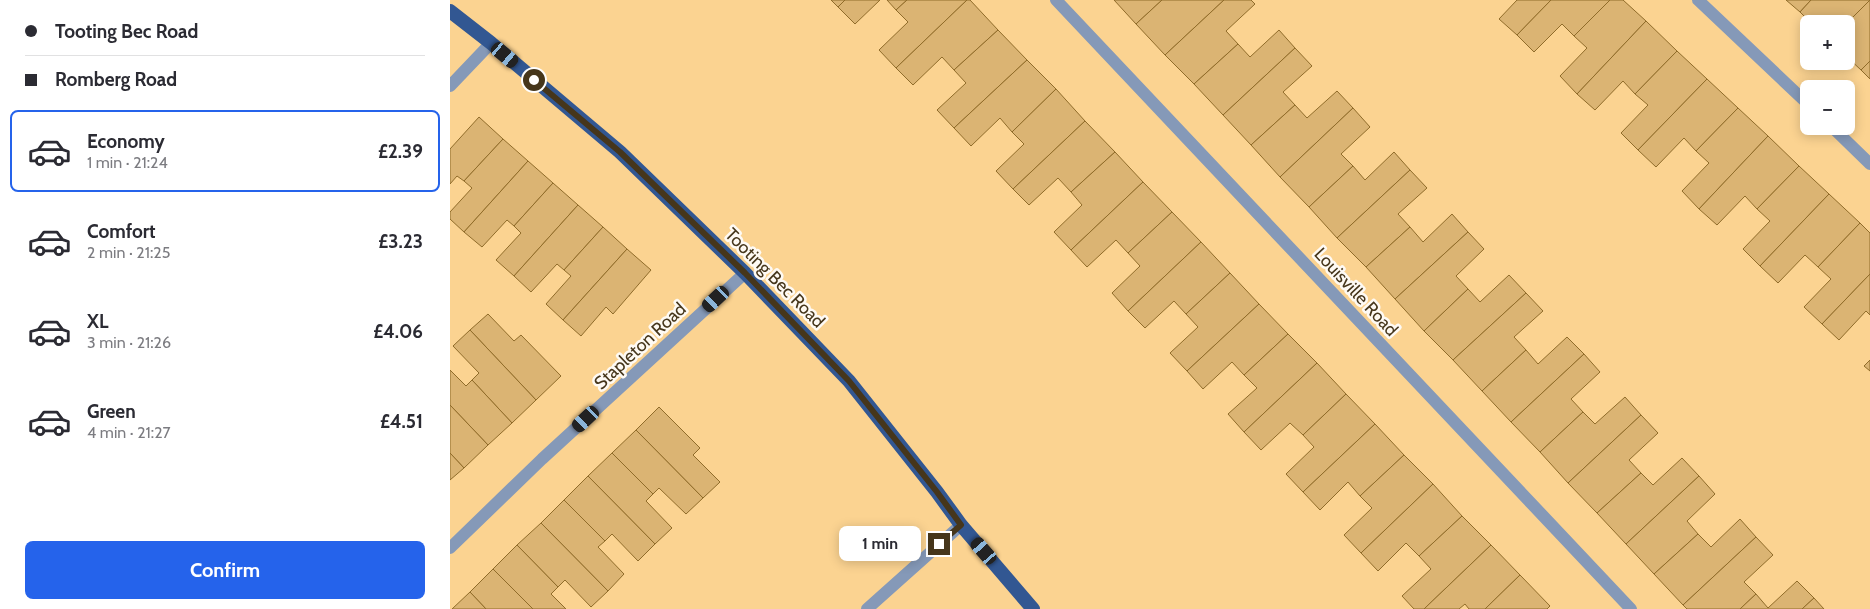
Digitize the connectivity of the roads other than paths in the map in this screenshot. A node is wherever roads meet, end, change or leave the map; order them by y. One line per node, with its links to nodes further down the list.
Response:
1 (1056, 0): 14 (street, Louisville Road)
2 (1698, 0): 6 (street)
3 (450, 11): 4 (highway, Tooting Bec Road)
4 (491, 43): 5 (street); 9 (highway, Tooting Bec Road)
5 (450, 86)
6 (1800, 97)
7 (1839, 135): 8 (street)
8 (1870, 164)
9 (745, 273): 10 (highway, Tooting Bec Road); 11 (street, Stapleton Road)
10 (961, 525): 12 (street); 13 (highway, Tooting Bec Road)
11 (450, 548)
12 (867, 609)
13 (1034, 609)
14 (1631, 609)

